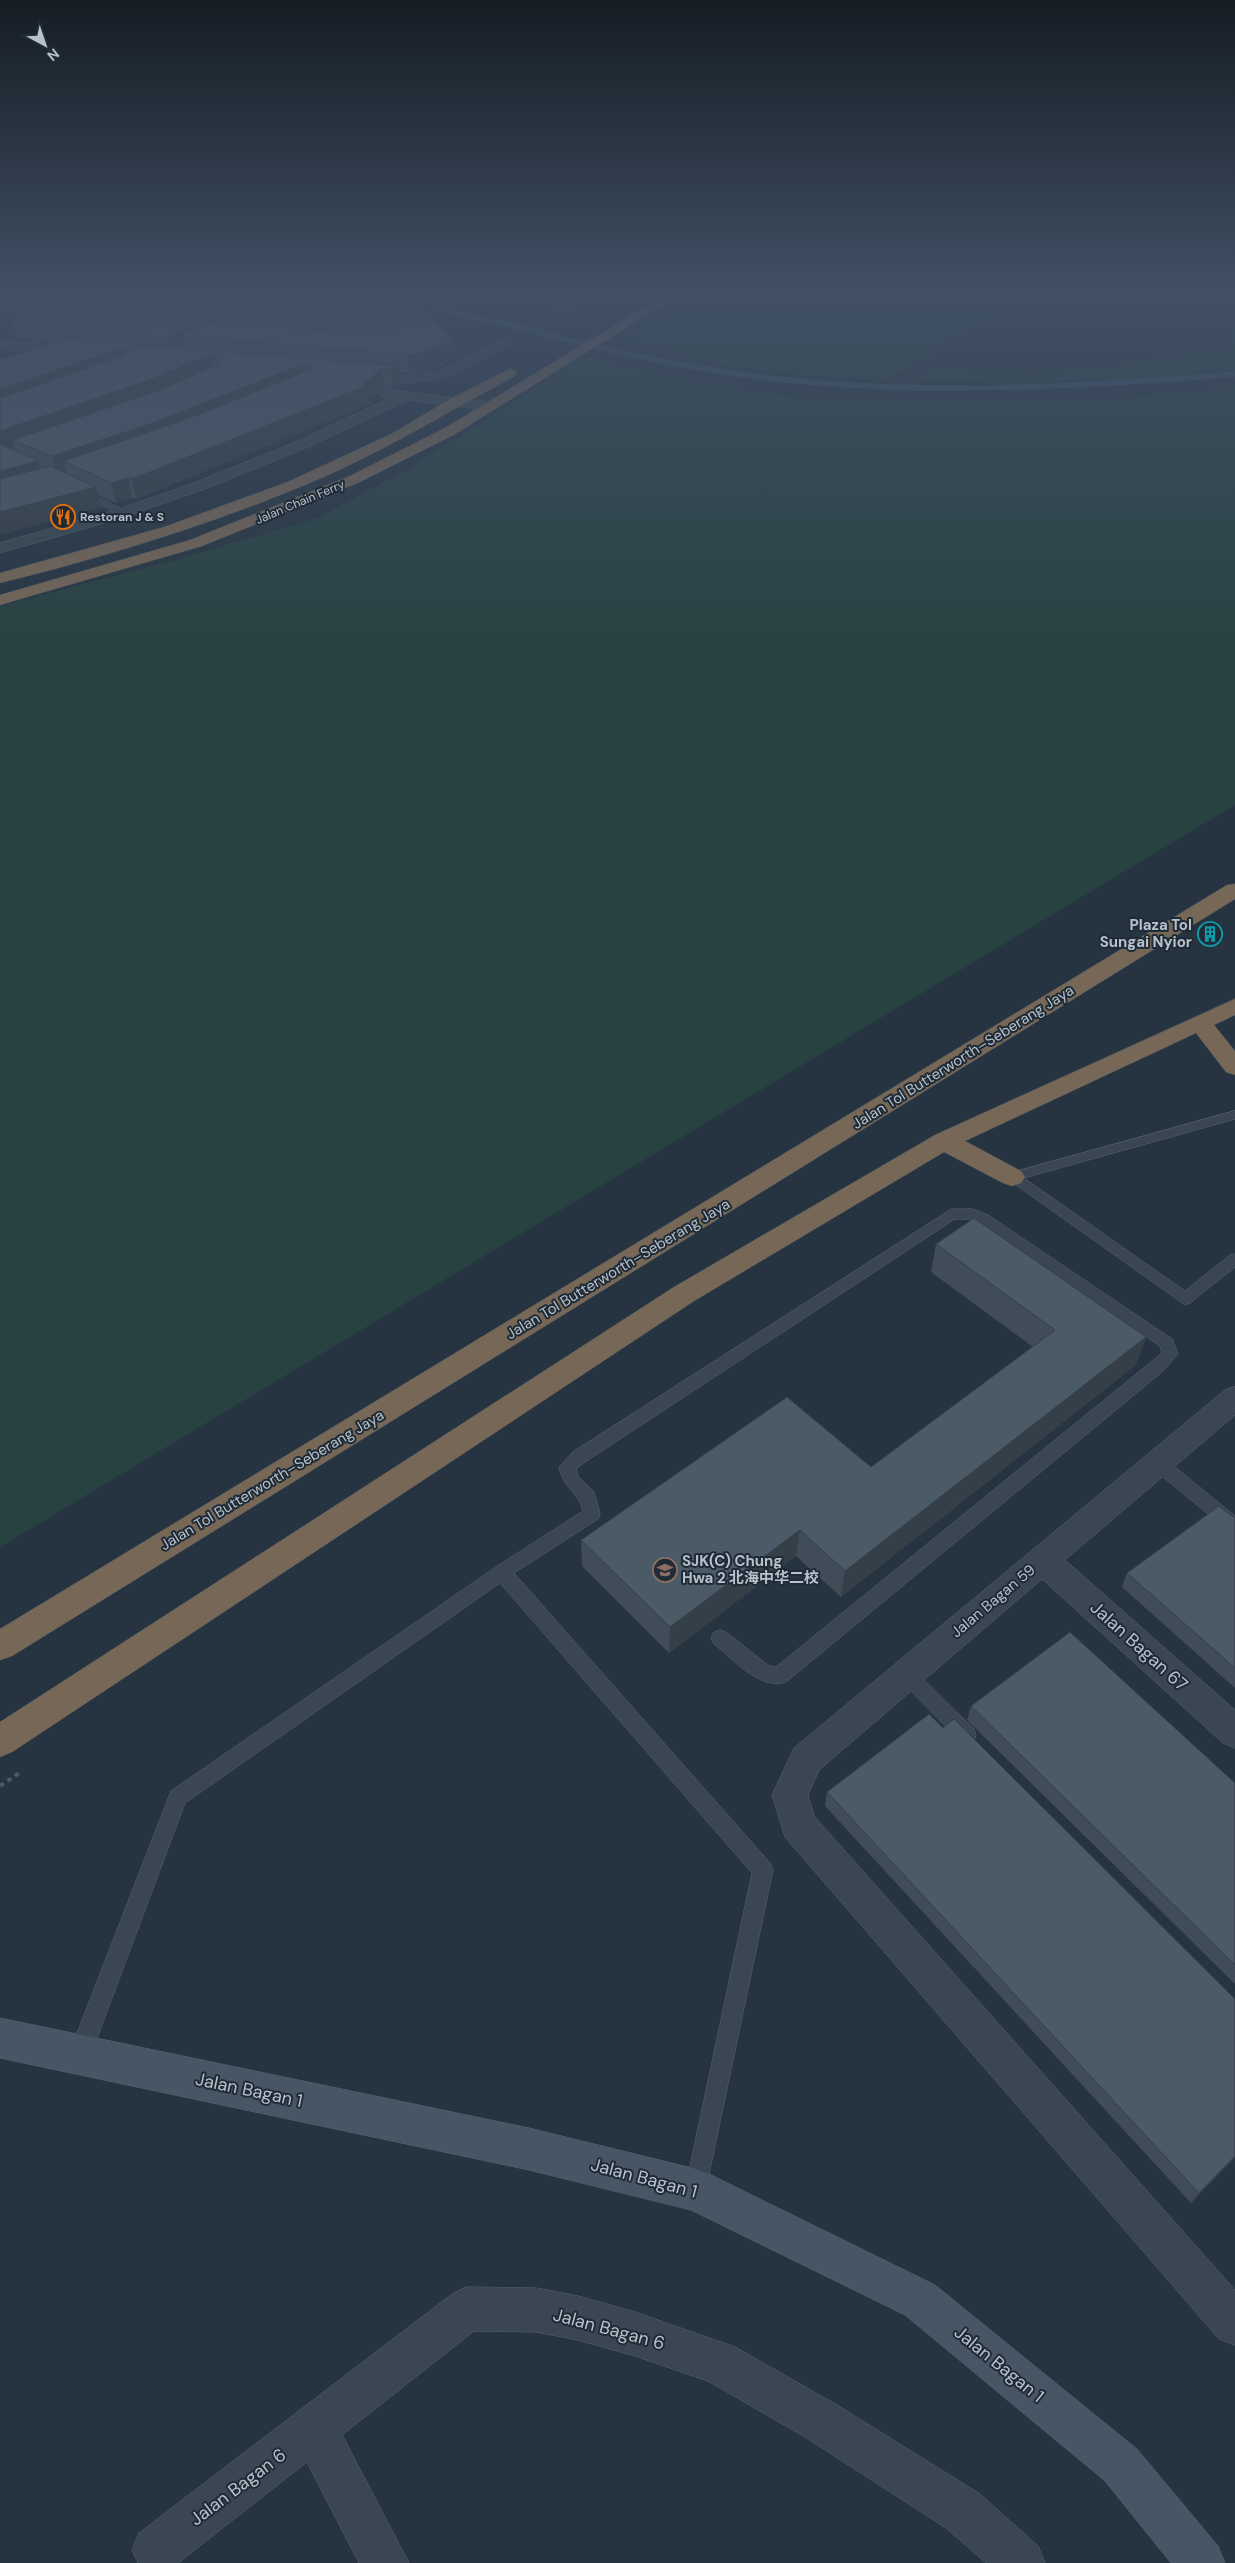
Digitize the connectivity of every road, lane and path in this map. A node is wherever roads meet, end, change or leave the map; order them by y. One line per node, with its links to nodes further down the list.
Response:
1 (377, 410): 5 (street)
2 (442, 410): 7 (highway, Jalan Chain Ferry)
3 (483, 410): 8 (highway, Jalan Chain Ferry)
4 (74, 489): 5 (lane)
5 (124, 512): 6 (street)
6 (0, 548)
7 (0, 578)
8 (0, 600)
9 (1235, 890): 23 (highway, Jalan Tol Butterworth–Seberang Jaya)
10 (1235, 1006): 11 (highway)
11 (1200, 1023): 12 (highway); 14 (highway)
12 (1235, 1067)
13 (1235, 1115): 15 (lane)
14 (944, 1142): 15 (highway); 26 (highway)
15 (1012, 1177): 16 (lane)
16 (1235, 1259)
17 (1235, 1398): 18 (street, Jalan Bagan 59)
18 (1158, 1463): 19 (lane); 20 (street, Jalan Bagan 59)
19 (1235, 1526)
20 (1043, 1560): 24 (street, Jalan Bagan 59); 25 (street, Jalan Bagan 67)
21 (502, 1572): 22 (lane); 29 (lane); 30 (lane)
22 (720, 1638)
23 (0, 1646)
24 (906, 1674): 27 (lane); 31 (street, Jalan Bagan 59)
25 (1235, 1732)
26 (0, 1741)
27 (983, 1751)
28 (0, 2038): 29 (street, Jalan Bagan 1)
29 (80, 2055): 30 (street, Jalan Bagan 1)
30 (696, 2190): 36 (street, Jalan Bagan 1)
31 (1234, 2320)
32 (314, 2429): 33 (street, Jalan Bagan 6); 34 (street); 35 (street, Jalan Bagan 6)
33 (156, 2550)
34 (384, 2563)
35 (1022, 2563)
36 (1201, 2563)

